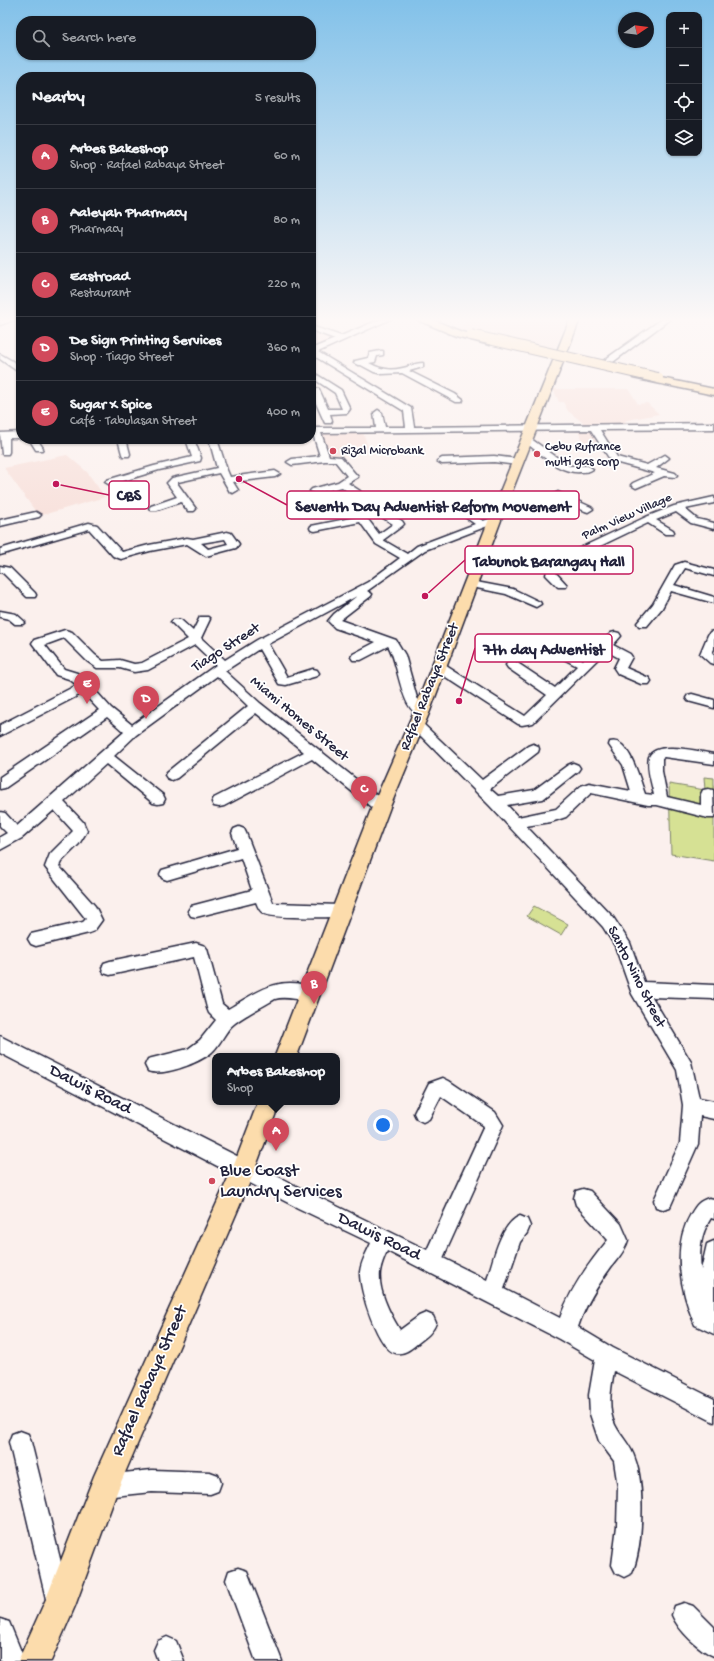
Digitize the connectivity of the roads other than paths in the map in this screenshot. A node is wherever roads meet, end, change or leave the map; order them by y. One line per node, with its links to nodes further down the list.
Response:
1 (318, 397): 7 (street)
2 (340, 397): 7 (street)
3 (386, 397): 12 (street)
4 (453, 397): 6 (street)
5 (545, 397): 15 (main road, Rafael Rabaya Street)
6 (459, 400)
7 (325, 412): 13 (street)
8 (378, 413): 11 (street)
9 (594, 428): 10 (street); 15 (street); 33 (street)
10 (713, 428)
11 (382, 429): 12 (street); 13 (street)
12 (410, 429): 15 (street)
13 (333, 430): 14 (street)
14 (316, 431)
15 (529, 433): 32 (main road, Rafael Rabaya Street); 34 (street)
16 (16, 435): 17 (street)
17 (3, 436): 25 (street)
18 (316, 438): 28 (street)
19 (36, 444): 24 (street)
20 (123, 444): 27 (street)
21 (186, 444): 26 (street)
22 (192, 444): 36 (street)
23 (214, 444): 35 (street)
24 (39, 448)
25 (5, 452)
26 (184, 453)
27 (126, 454)
28 (325, 458): 31 (street); 39 (street)
29 (664, 458): 33 (street)
30 (442, 461): 32 (street)
31 (292, 462)
32 (518, 462): 46 (main road, Rafael Rabaya Street)
33 (649, 468): 40 (street)
34 (588, 469)
35 (222, 470): 38 (street); 43 (street)
36 (103, 472)
37 (275, 474): 38 (street)
38 (228, 480): 41 (street)
39 (343, 484): 42 (street); 44 (street)
40 (636, 485)
41 (233, 490)
42 (315, 490)
43 (183, 498): 47 (street); 50 (street)
44 (362, 500): 53 (street); 60 (street)
45 (714, 500): 49 (street, Palm View Village)
46 (501, 504): 51 (street); 56 (main road, Rafael Rabaya Street)
47 (154, 508)
48 (458, 508): 56 (street)
49 (677, 508): 54 (street, Palm View Village); 57 (street)
50 (191, 509)
51 (588, 509)
52 (36, 514): 55 (street)
53 (362, 518): 58 (street); 60 (street)
54 (649, 519): 59 (street); 68 (street, Palm View Village)
55 (0, 522)
56 (488, 522): 63 (street, Tiago Street); 67 (main road, Rafael Rabaya Street)
57 (714, 526)
58 (315, 528)
59 (670, 532)
60 (378, 539): 63 (street)
61 (193, 542): 62 (street)
62 (0, 552)
63 (407, 558): 66 (street, Tiago Street)
64 (0, 569): 70 (street)
65 (714, 573): 69 (street)
66 (372, 584): 73 (street); 84 (street, Tiago Street)
67 (471, 584): 72 (street); 91 (main road, Rafael Rabaya Street)
68 (562, 585)
69 (668, 587): 71 (street); 79 (street)
70 (31, 595)
71 (714, 600)
72 (536, 604)
73 (343, 612): 75 (street); 83 (street)
74 (0, 614): 77 (street)
75 (354, 618)
76 (204, 619): 82 (street)
77 (19, 622)
78 (176, 622): 82 (street, Miami Homes Street)
79 (643, 623)
80 (615, 636): 86 (street)
81 (714, 636): 88 (street)
82 (195, 640): 92 (street, Miami Homes Street); 95 (street)
83 (394, 642): 87 (street); 101 (street, Santo Nino Street)
84 (261, 643): 92 (street, Tiago Street); 93 (street)
85 (545, 644): 90 (street)
86 (606, 646): 90 (street); 94 (street)
87 (358, 657)
88 (714, 660)
89 (512, 665): 96 (street)
90 (585, 666): 96 (street)
91 (439, 667): 96 (street); 101 (main road, Rafael Rabaya Street)
92 (220, 668): 99 (street, Miami Homes Street); 103 (street, Tiago Street)
93 (314, 673)
94 (645, 681)
95 (84, 687): 100 (street); 102 (street)
96 (555, 694)
97 (692, 698): 98 (street)
98 (714, 704)
99 (256, 706): 106 (street, Miami Homes Street); 110 (street)
100 (107, 711): 103 (street); 111 (street)
101 (419, 717): 112 (street, Santo Nino Street); 120 (main road, Rafael Rabaya Street)
102 (0, 731)
103 (132, 732): 107 (street, Tiago Street)
104 (615, 745): 114 (street)
105 (534, 749): 112 (street)
106 (314, 752): 118 (street); 120 (street, Miami Homes Street)
107 (103, 758): 115 (street); 117 (street, Tiago Street)
108 (714, 759): 116 (street)
109 (573, 768): 119 (street)
110 (172, 775)
111 (0, 784)
112 (481, 788): 119 (street, Santo Nino Street)
113 (708, 794): 121 (street)
114 (640, 798): 116 (street); 123 (street)
115 (158, 799)
116 (657, 800): 121 (street)
117 (55, 802): 125 (street, Tiago Street); 132 (street)
118 (219, 802)
119 (495, 802): 123 (street, Santo Nino Street)
120 (381, 807): 131 (main road, Rafael Rabaya Street)
121 (711, 813)
122 (0, 817): 125 (street)
123 (514, 823): 134 (street, Santo Nino Street)
124 (239, 833): 127 (street)
125 (17, 834): 126 (street, Tiago Street)
126 (0, 844)
127 (246, 851): 128 (street); 129 (street)
128 (167, 874)
129 (262, 894): 130 (street); 131 (street)
130 (196, 911)
131 (340, 911): 136 (main road, Rafael Rabaya Street)
132 (36, 939)
133 (110, 968): 137 (street)
134 (638, 989): 135 (street); 142 (street, Santo Nino Street)
135 (714, 992)
136 (308, 993): 137 (street); 139 (main road, Rafael Rabaya Street)
137 (228, 1018): 140 (street)
138 (0, 1044): 145 (street, Dawis Road)
139 (287, 1053)
140 (154, 1065)
141 (268, 1105): 145 (main road, Rafael Rabaya Street)
142 (692, 1105): 143 (street); 147 (street, Santo Nino Street)
143 (714, 1110)
144 (423, 1113): 152 (street)
145 (244, 1169): 150 (street, Dawis Road); 161 (main road, Rafael Rabaya Street)
146 (583, 1198): 156 (street)
147 (663, 1200)
148 (714, 1209): 154 (street)
149 (520, 1226): 153 (street)
150 (383, 1238): 152 (street, Dawis Road); 155 (street)
151 (714, 1251): 154 (street)
152 (431, 1262): 153 (street, Dawis Road)
153 (492, 1294): 156 (street, Dawis Road)
154 (708, 1321)
155 (426, 1323)
156 (566, 1332): 157 (street, Dawis Road)
157 (606, 1355): 158 (street, Dawis Road); 162 (street)
158 (714, 1411)
159 (20, 1442): 164 (street)
160 (210, 1483): 161 (street)
161 (104, 1486): 164 (main road, Rafael Rabaya Street)
162 (624, 1565)
163 (238, 1580): 170 (street)
164 (59, 1606): 169 (main road, Rafael Rabaya Street)
165 (684, 1615): 167 (street)
166 (0, 1631): 168 (street)
167 (714, 1644)
168 (12, 1661)
169 (34, 1661)
170 (269, 1661)

